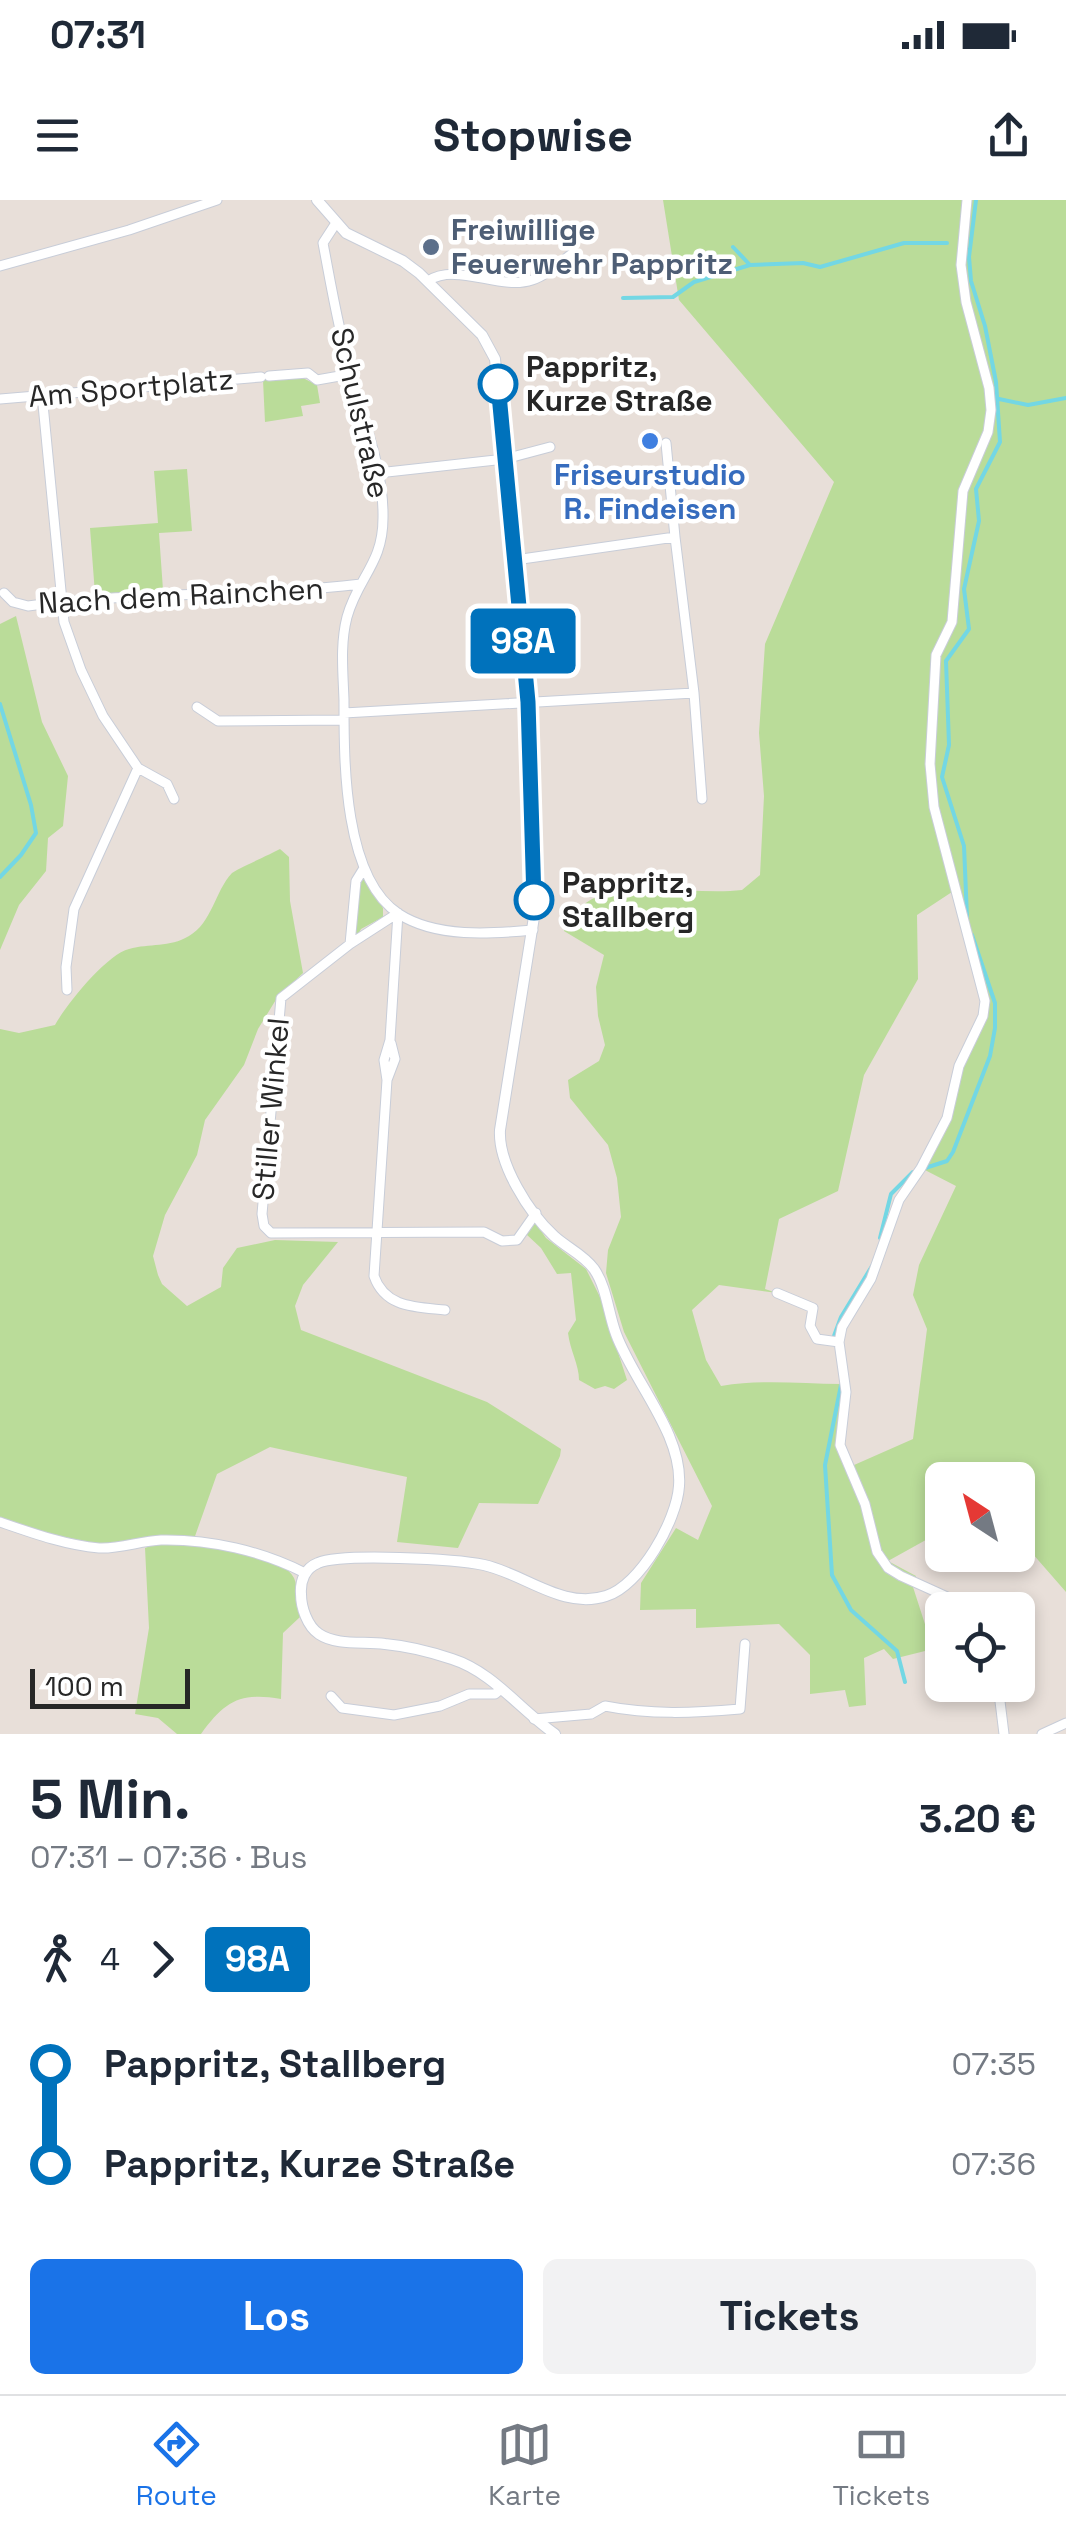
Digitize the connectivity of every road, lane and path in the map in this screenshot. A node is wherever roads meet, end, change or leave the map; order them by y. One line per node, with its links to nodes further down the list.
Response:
1 (217, 200): 6 (street)
2 (318, 200): 4 (street)
3 (967, 200): 38 (street)
4 (336, 224): 7 (street); 8 (street, Schulstraße)
5 (574, 253): 7 (street)
6 (0, 266)
7 (428, 281): 13 (street)
8 (350, 374): 9 (street, Am Sportplatz); 14 (street, Schulstraße)
9 (42, 394): 10 (street, Am Sportplatz); 19 (street)
10 (0, 399)
11 (666, 442): 15 (street)
12 (550, 447): 13 (street)
13 (505, 459): 14 (street); 16 (street)
14 (378, 473): 17 (street, Schulstraße)
15 (675, 537): 16 (street); 20 (street)
16 (515, 560): 21 (street)
17 (361, 584): 19 (street, Nach dem Rainchen); 23 (street, Schulstraße)
18 (4, 593): 19 (street, Nach dem Rainchen)
19 (60, 602): 24 (street)
20 (694, 693): 21 (street); 26 (street)
21 (528, 702): 23 (street); 29 (street)
22 (197, 708): 23 (street)
23 (344, 716): 27 (street, Schulstraße)
24 (138, 768): 25 (street); 31 (street)
25 (174, 798)
26 (702, 799)
27 (364, 868): 28 (street, Schulstraße); 30 (street)
28 (398, 913): 29 (street); 30 (street); 33 (street)
29 (533, 930): 32 (street)
30 (350, 944): 34 (street, Stiller Winkel)
31 (67, 990)
32 (536, 1213): 35 (street); 40 (street)
33 (377, 1217): 34 (street); 35 (street)
34 (375, 1232): 35 (street); 37 (street)
35 (394, 1232)
36 (777, 1293): 38 (street)
37 (445, 1310)
38 (839, 1342): 41 (street)
39 (0, 1522): 40 (street)
40 (305, 1573): 43 (street)
41 (938, 1592)
42 (745, 1644): 46 (street)
43 (502, 1689): 44 (street); 46 (street)
44 (331, 1696)
45 (1000, 1702): 49 (street)
46 (534, 1719): 48 (street)
47 (1066, 1723): 50 (street)
48 (555, 1734)
49 (1004, 1734)
50 (1042, 1734)

